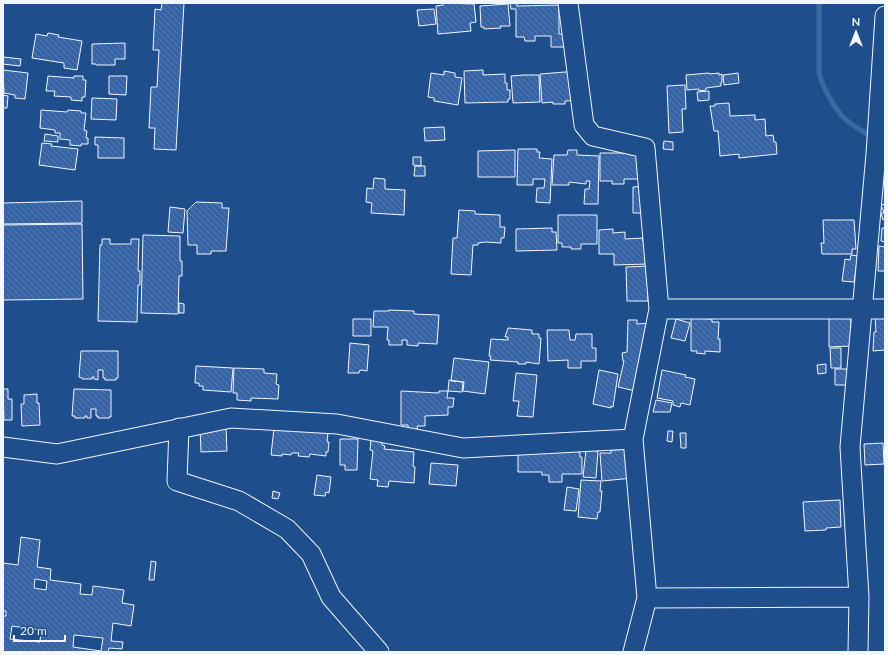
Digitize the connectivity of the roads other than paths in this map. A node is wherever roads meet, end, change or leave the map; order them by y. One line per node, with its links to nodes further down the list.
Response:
1 (568, 3): 3 (street)
2 (885, 16): 4 (street)
3 (659, 309): 4 (street); 7 (street)
4 (861, 309): 5 (street); 9 (street)
5 (885, 309)
6 (179, 428): 7 (street); 8 (street); 11 (street)
7 (633, 438): 10 (street)
8 (3, 447)
9 (859, 597): 10 (street); 13 (street)
10 (647, 598): 12 (street)
11 (379, 652)
12 (633, 652)
13 (858, 652)

